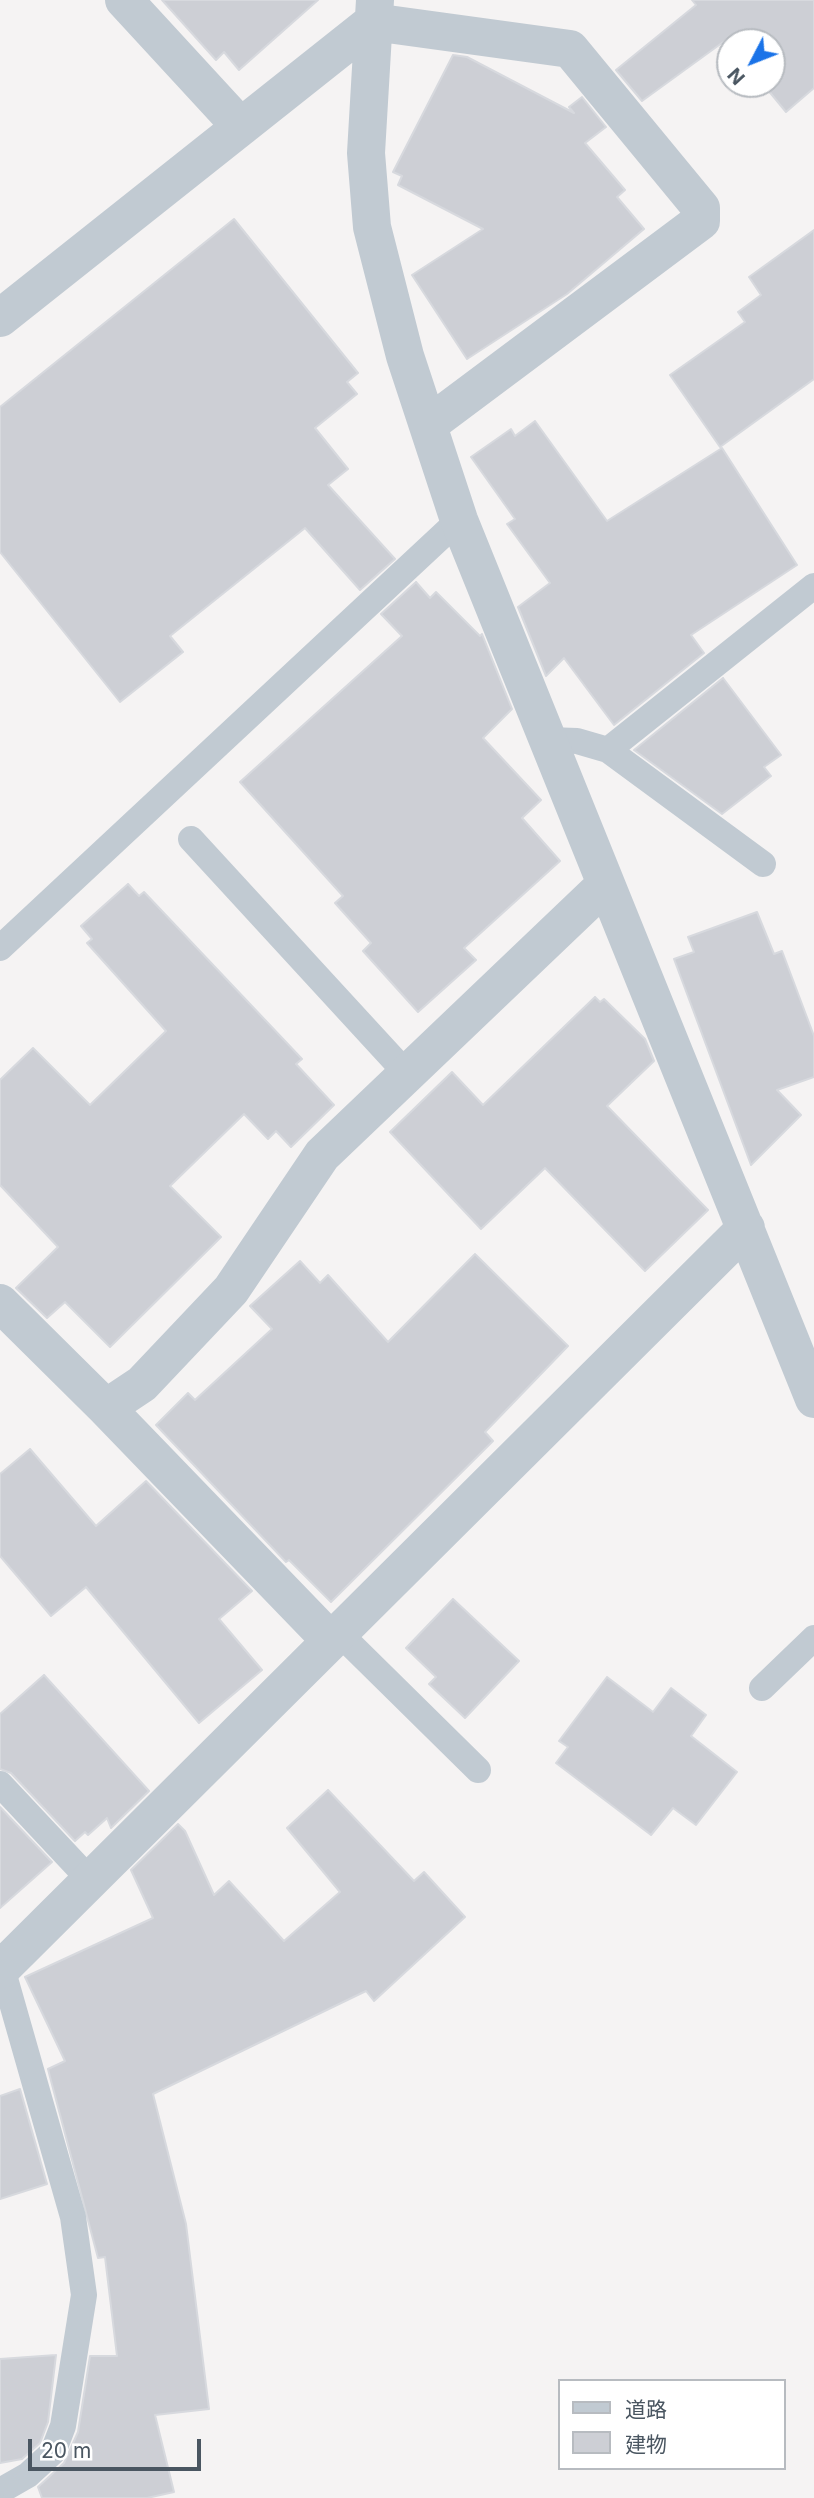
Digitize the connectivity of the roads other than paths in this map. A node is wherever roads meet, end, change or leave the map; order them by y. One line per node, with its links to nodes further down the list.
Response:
1 (124, 0): 3 (street)
2 (374, 11): 3 (street); 5 (street); 5 (street)
3 (241, 127): 4 (street)
4 (0, 318)
5 (428, 425): 6 (street)
6 (459, 520): 8 (street); 13 (lane)
7 (814, 586): 9 (lane)
8 (548, 740): 9 (lane); 12 (street)
9 (608, 750): 11 (lane)
10 (191, 839): 14 (lane)
11 (764, 864)
12 (606, 884): 14 (street); 15 (street)
13 (0, 948)
14 (407, 1074): 18 (street)
15 (746, 1228): 17 (street); 19 (street)
16 (0, 1303): 18 (street)
17 (812, 1391)
18 (106, 1408): 19 (street)
19 (335, 1637): 22 (lane); 24 (street)
20 (814, 1638): 21 (lane)
21 (762, 1688)
22 (478, 1770)
23 (0, 1784): 24 (lane)
24 (90, 1880): 25 (street)
25 (1, 1969): 26 (lane)
26 (0, 2491)

